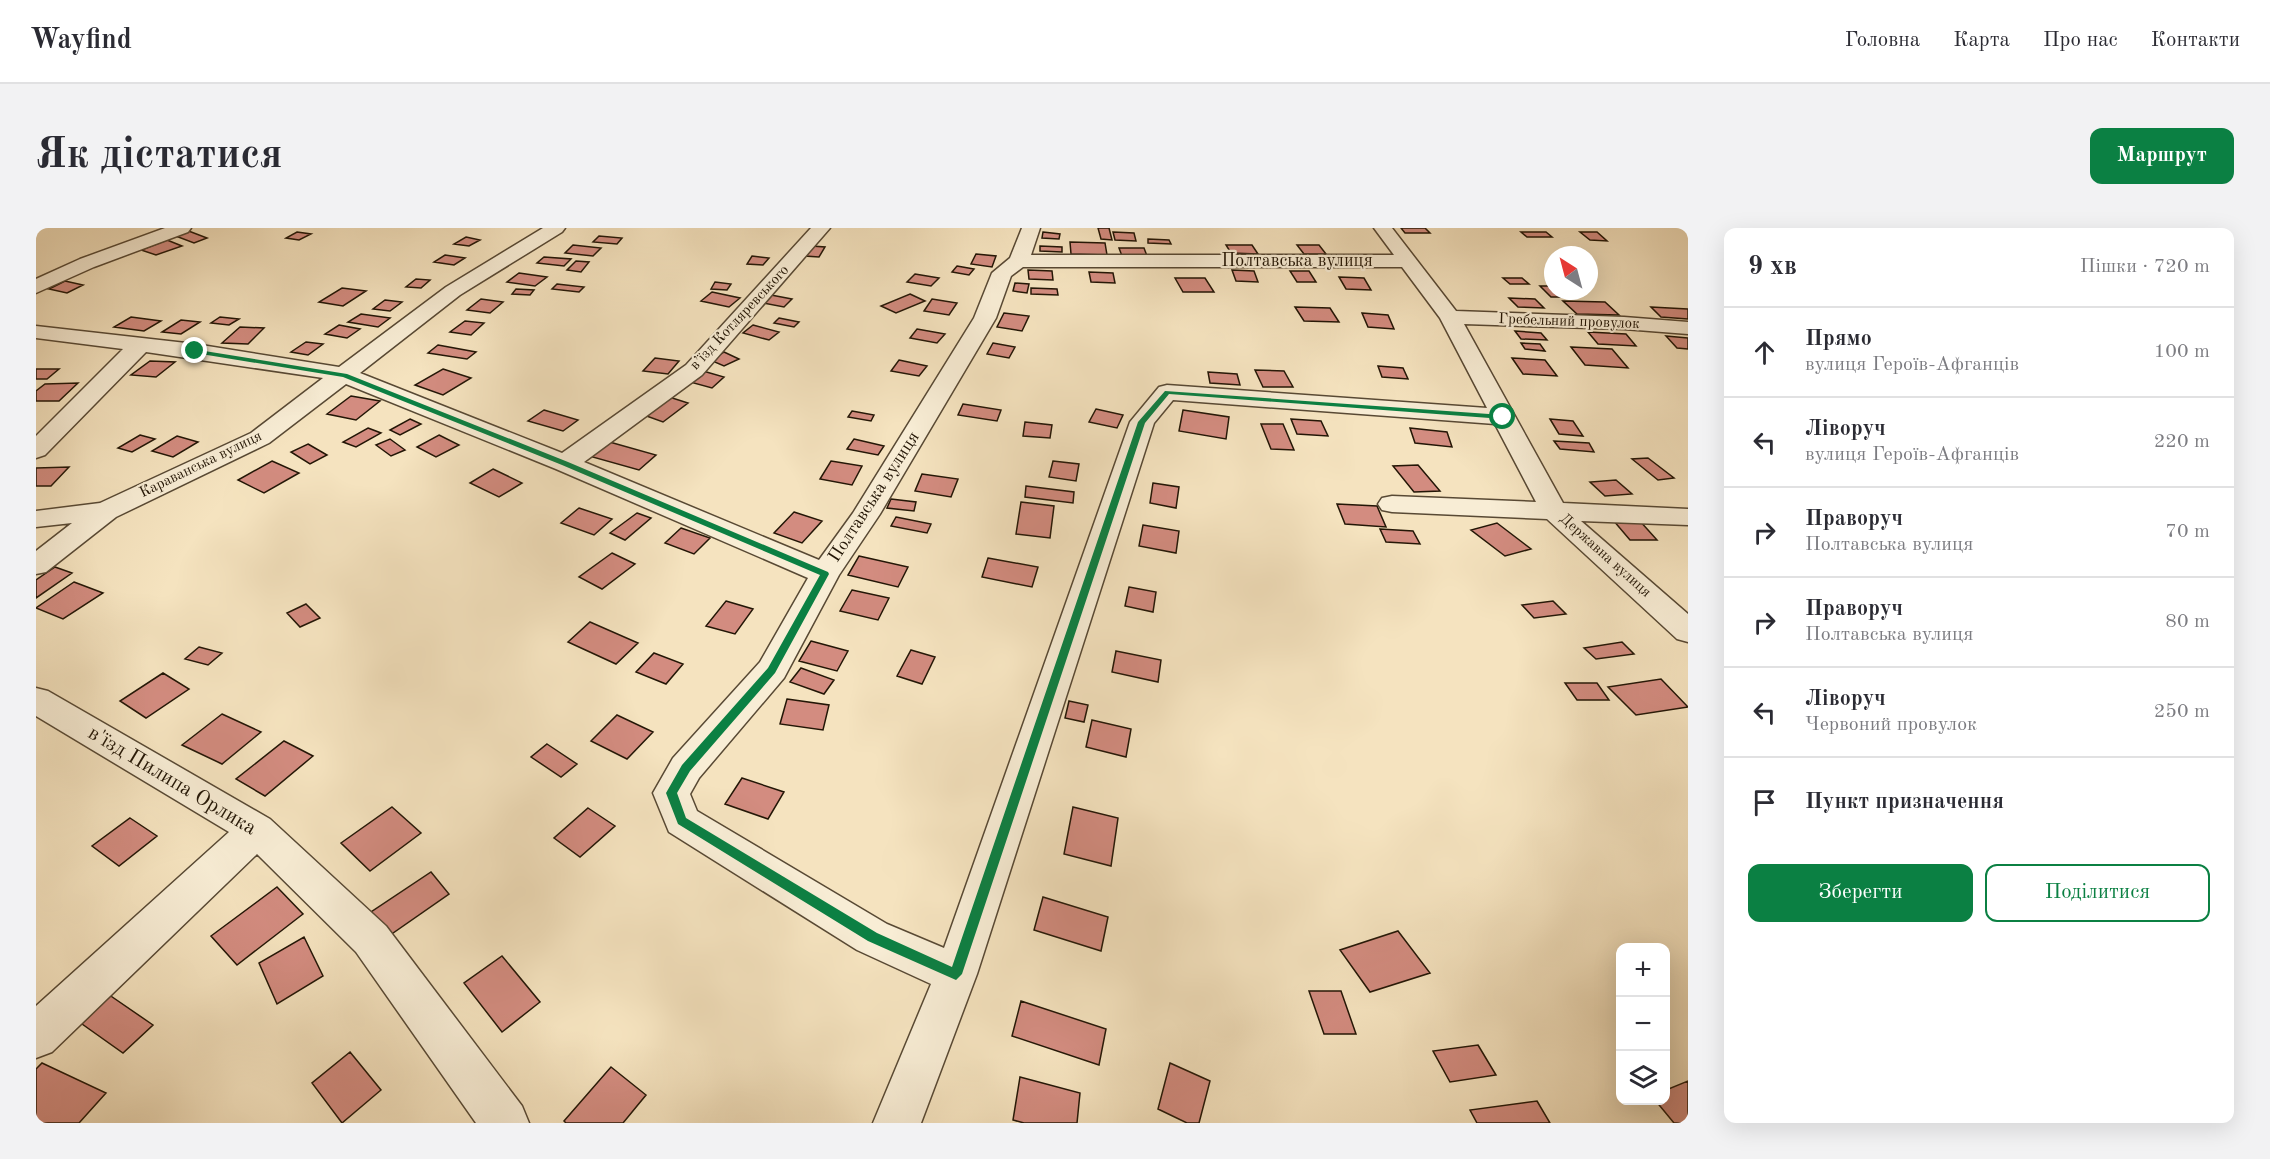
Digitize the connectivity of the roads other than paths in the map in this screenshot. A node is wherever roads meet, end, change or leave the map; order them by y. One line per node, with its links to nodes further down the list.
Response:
1 (182, 228): 8 (street)
2 (556, 228): 13 (street, Караванська вулиця)
3 (821, 228): 16 (street, в’їзд Котляревського)
4 (1031, 228): 6 (street)
5 (1383, 228): 7 (street, Державна вулиця)
6 (1019, 261): 7 (street, Полтавська вулиця); 23 (street, Полтавська вулиця)
7 (1407, 261): 9 (street, Державна вулиця)
8 (36, 288)
9 (1450, 317): 10 (street, Гребельний провулок); 14 (street, Державна вулиця)
10 (1688, 328)
11 (36, 332): 12 (street)
12 (141, 344): 13 (street); 15 (street)
13 (345, 375): 16 (street); 18 (street, Караванська вулиця)
14 (1503, 417): 19 (street, Державна вулиця); 27 (street)
15 (36, 450)
16 (565, 463): 23 (street)
17 (1392, 504): 19 (street)
18 (106, 511): 21 (street, Караванська вулиця); 22 (street)
19 (1554, 511): 20 (street); 24 (street, Державна вулиця)
20 (1688, 517)
21 (36, 519)
22 (36, 565)
23 (825, 574): 27 (street, Полтавська вулиця)
24 (1688, 631)
25 (36, 700): 26 (street, в'їзд Пилипа Орлика)
26 (257, 830): 28 (street); 29 (street, в'їзд Пилипа Орлика)
27 (956, 974): 30 (street)
28 (36, 1036)
29 (505, 1123)
30 (897, 1123)

